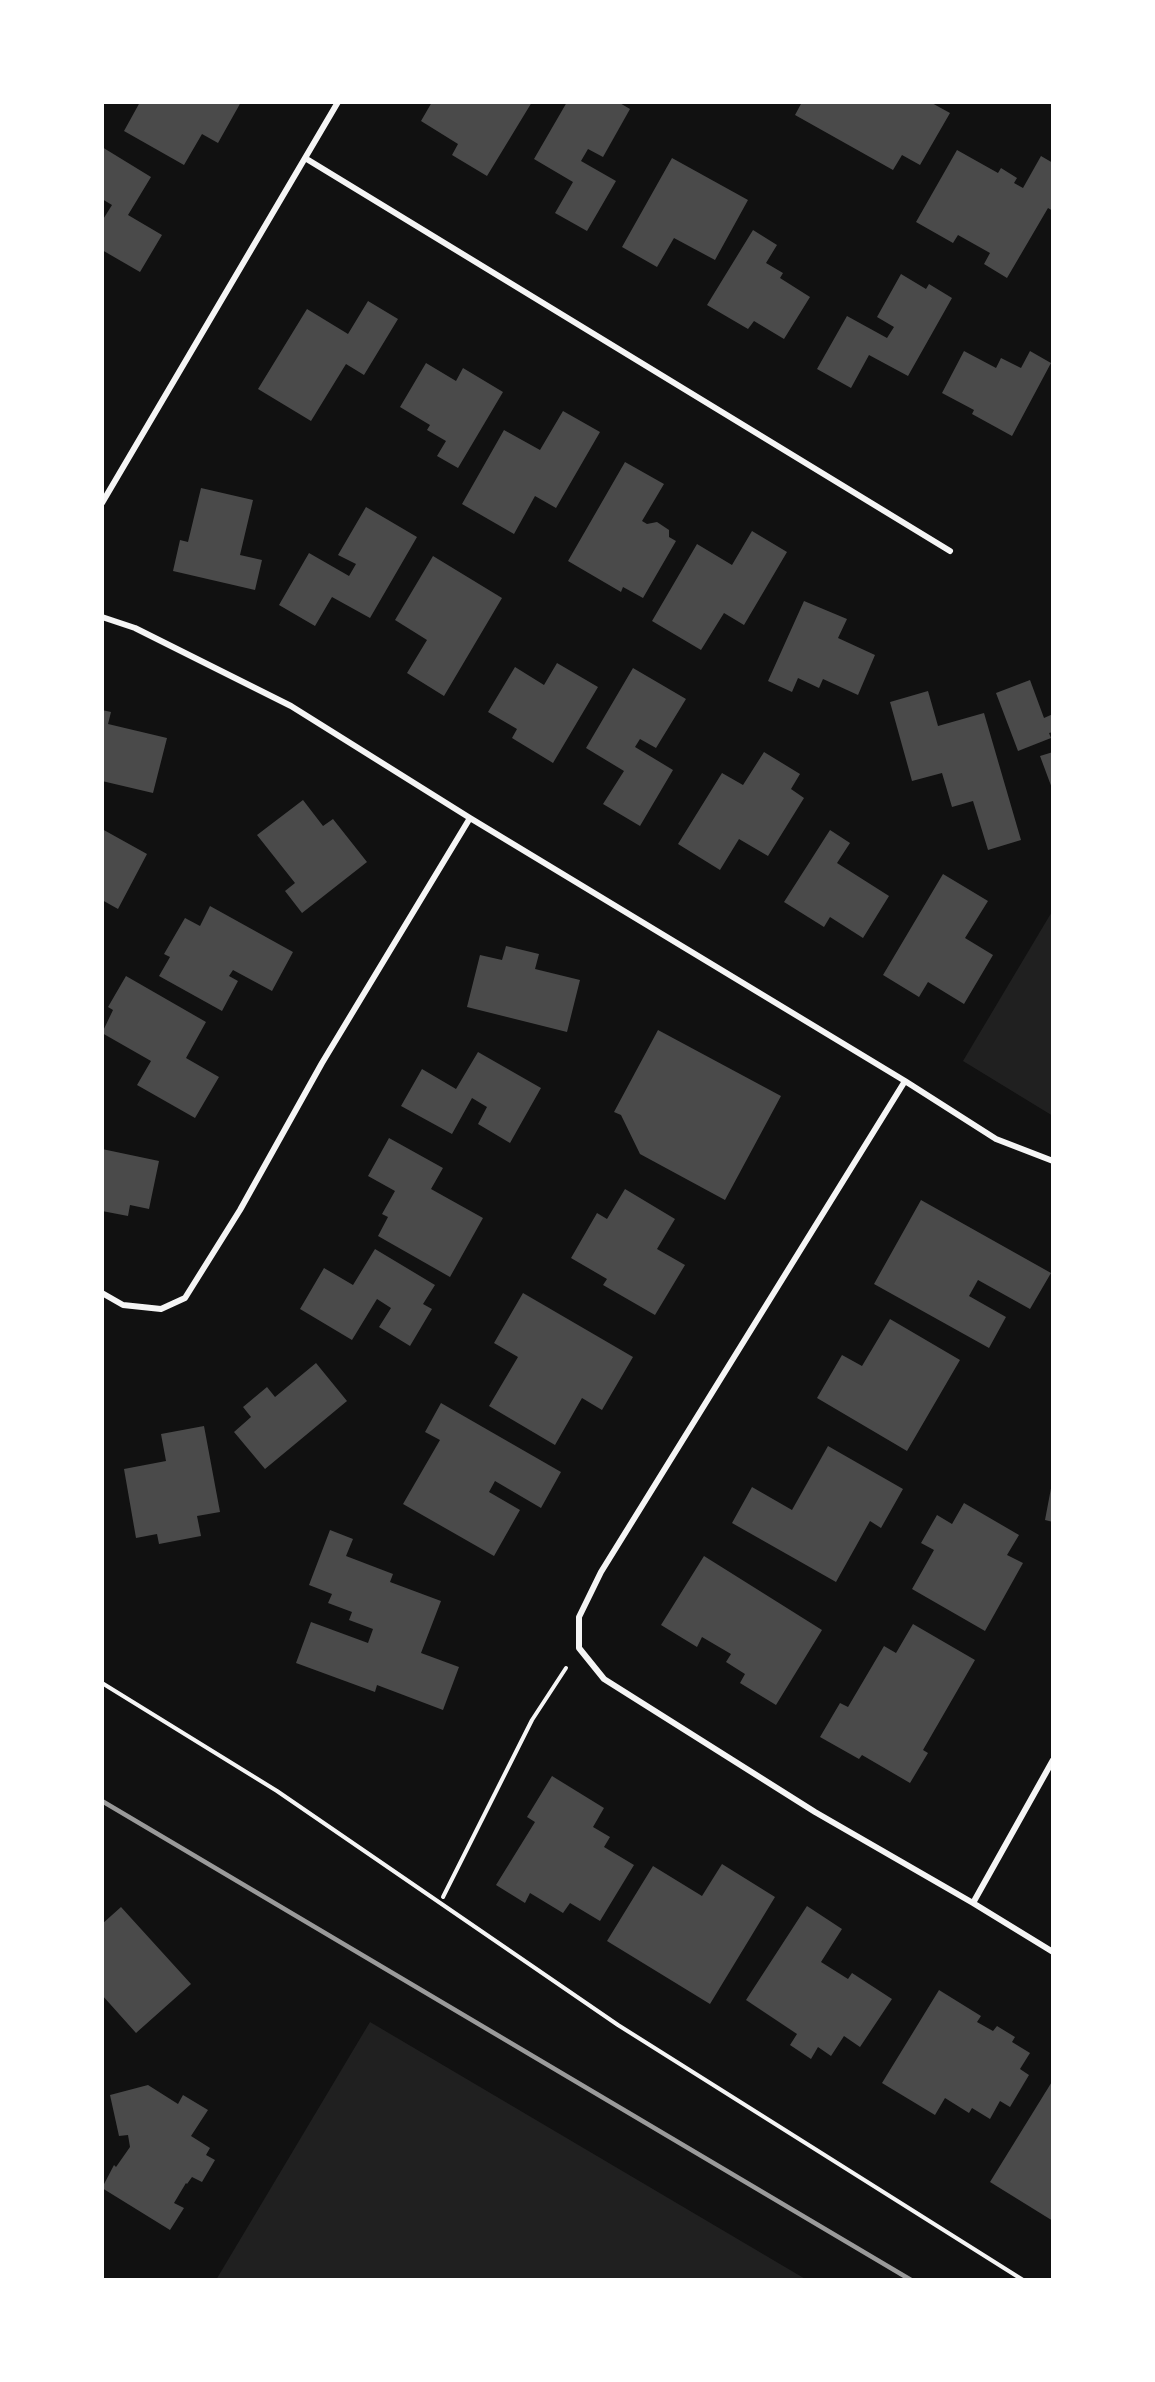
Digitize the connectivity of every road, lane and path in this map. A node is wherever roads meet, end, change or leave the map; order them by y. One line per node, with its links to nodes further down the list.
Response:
1 (338, 102): 2 (street)
2 (305, 158): 3 (street); 4 (street)
3 (102, 503)
4 (950, 551)
5 (102, 617): 6 (street)
6 (470, 818): 7 (street); 9 (street)
7 (905, 1081): 8 (street); 10 (street)
8 (1053, 1161)
9 (102, 1293)
10 (579, 1648): 13 (path); 14 (street)
11 (102, 1683): 16 (path)
12 (1053, 1760): 14 (street)
13 (443, 1898)
14 (973, 1903): 15 (street)
15 (1053, 1952)
16 (1023, 2280)

